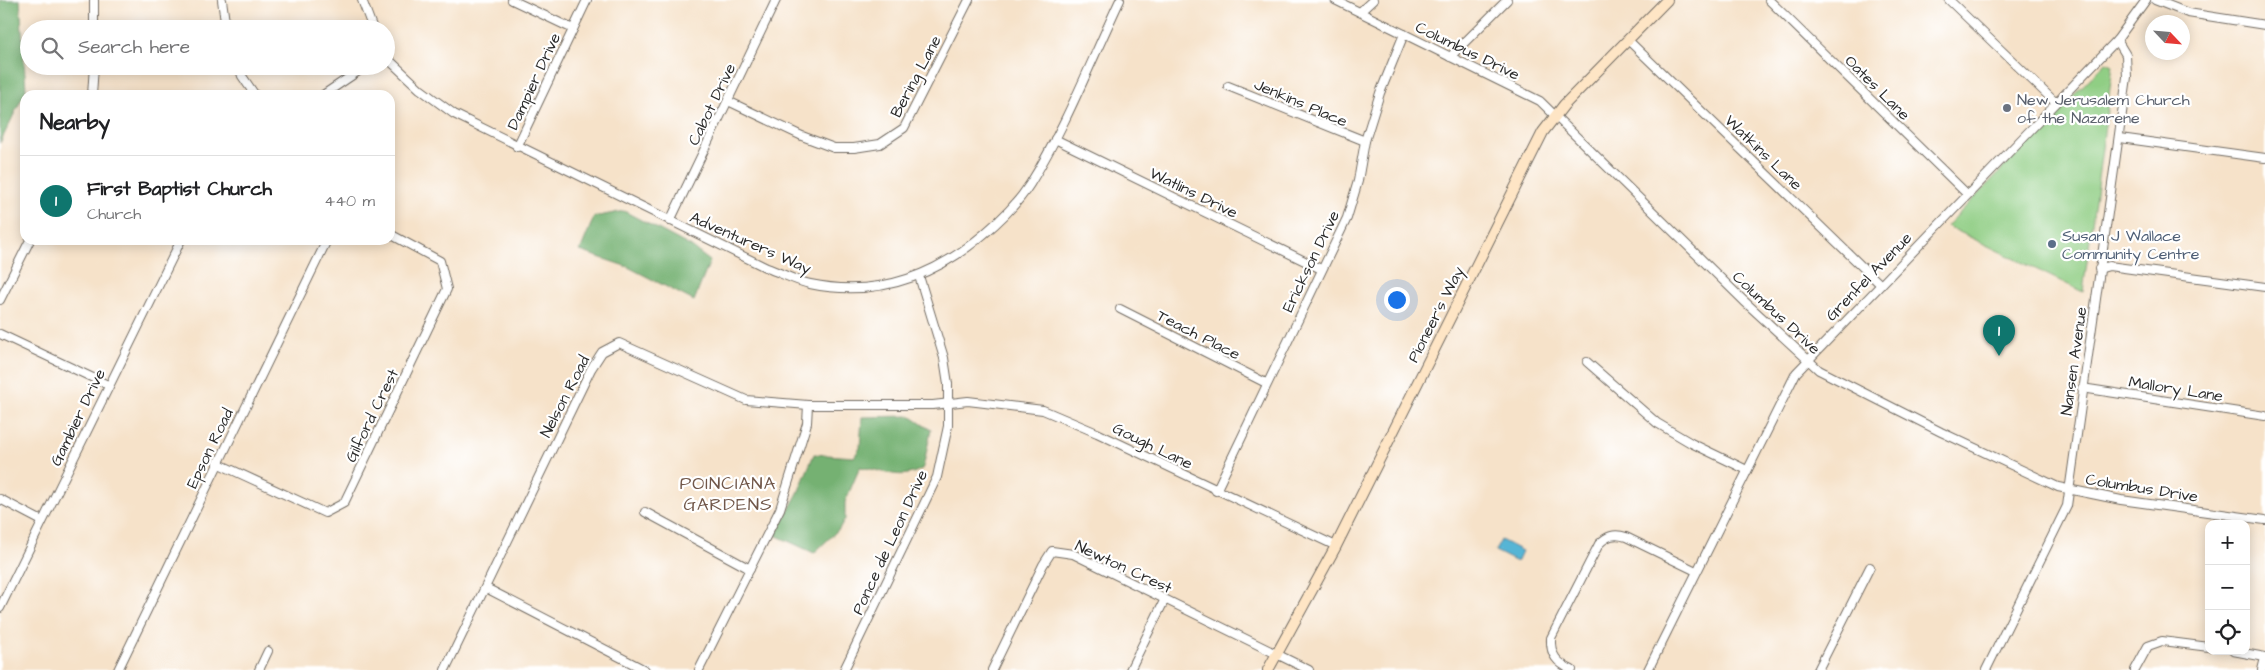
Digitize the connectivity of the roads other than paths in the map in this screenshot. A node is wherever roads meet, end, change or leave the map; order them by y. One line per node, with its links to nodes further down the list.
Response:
1 (94, 0): 18 (street)
2 (222, 0): 19 (street)
3 (362, 0): 20 (street)
4 (512, 0): 22 (street)
5 (587, 0): 22 (street, Dampier Drive)
6 (776, 0): 35 (street, Cabot Drive)
7 (968, 0): 35 (street, Bering Lane)
8 (1120, 0): 39 (street, Adventurers Way)
9 (1335, 0): 17 (street, Columbus Drive)
10 (1373, 0): 17 (street)
11 (1507, 0): 26 (street)
12 (1667, 0): 24 (main road, Pioneer's Way)
13 (1769, 0): 43 (street, Oates Lane)
14 (1949, 0): 36 (street)
15 (2146, 0): 25 (street, Grenfel Avenue)
16 (2154, 0): 21 (street)
17 (1360, 12): 23 (street, Columbus Drive)
18 (94, 20)
19 (225, 20)
20 (370, 20)
21 (2265, 25)
22 (573, 28): 41 (street, Dampier Drive)
23 (1404, 34): 26 (street, Columbus Drive); 40 (street, Erickson Drive)
24 (1628, 40): 37 (main road, Pioneer's Way); 52 (street, Watkins Lane)
25 (2118, 40): 36 (street, Grenfel Avenue); 38 (street, Nansen Avenue)
26 (1450, 57): 37 (street, Columbus Drive)
27 (395, 65): 41 (street, Adventurers Way)
28 (93, 75): 32 (street)
29 (242, 75): 33 (street)
30 (353, 75): 34 (street)
31 (1228, 86): 40 (street, Jenkins Place)
32 (92, 90)
33 (252, 90)
34 (330, 90)
35 (728, 101): 44 (street, Cabot Drive)
36 (2056, 103): 43 (street, Grenfel Avenue)
37 (1555, 116): 57 (street, Columbus Drive); 73 (main road, Pioneer's Way)
38 (2120, 138): 42 (street); 49 (street, Nansen Avenue)
39 (1055, 139): 50 (street, Watlins Drive); 51 (street, Adventurers Way)
40 (1365, 141): 50 (street, Erickson Drive)
41 (517, 147): 44 (street, Adventurers Way)
42 (2265, 158)
43 (1966, 194): 52 (street, Grenfel Avenue)
44 (670, 220): 51 (street, Adventurers Way)
45 (395, 237): 65 (street, Gilford Crest)
46 (28, 245): 54 (street)
47 (178, 245): 60 (street, Gambier Drive)
48 (326, 245): 65 (street, Epson Road)
49 (2099, 269): 53 (street); 61 (street, Nansen Avenue)
50 (1322, 270): 59 (street, Erickson Drive)
51 (919, 276): 62 (street, Ponce de Leon Drive)
52 (1880, 284): 57 (street, Grenfel Avenue)
53 (2265, 287)
54 (0, 300)
55 (1120, 309): 59 (street, Teach Place)
56 (0, 334): 60 (street)
57 (1807, 360): 66 (street, Grenfel Avenue); 67 (street, Columbus Drive)
58 (1587, 362): 66 (street)
59 (1266, 383): 68 (street, Erickson Drive)
60 (108, 385): 72 (street, Gambier Drive)
61 (2082, 388): 64 (street, Mallory Lane); 67 (street, Nansen Avenue)
62 (948, 403): 63 (street, Nelson Road); 68 (street, Gough Lane); 90 (street, Ponce de Leon Drive)
63 (808, 405): 75 (street); 77 (street, Nelson Road)
64 (2265, 416)
65 (217, 463): 85 (street, Epson Road)
66 (1747, 470): 76 (street, Grenfel Avenue)
67 (2069, 490): 71 (street, Columbus Drive); 98 (street, Nansen Avenue)
68 (1216, 491): 73 (street, Gough Lane)
69 (0, 499): 72 (street)
70 (645, 512): 75 (street)
71 (2265, 520)
72 (42, 521): 79 (street, Gambier Drive)
73 (1336, 546): 82 (main road, Pioneer's Way)
74 (1870, 566): 97 (street)
75 (750, 568): 89 (street)
76 (1696, 571): 95 (street); 96 (street, Grenfel Avenue)
77 (486, 588): 87 (street, Nelson Road); 88 (street)
78 (1164, 601): 82 (street, Newton Crest); 91 (street, Newton Crest); 92 (street)
79 (0, 608)
80 (2205, 646): 99 (street)
81 (268, 651): 86 (street)
82 (1277, 653): 93 (main road, Pioneer's Way); 94 (street, Newton Crest)
83 (2250, 654): 84 (street)
84 (2265, 657): 100 (street)
85 (118, 670)
86 (259, 670)
87 (445, 670)
88 (644, 670)
89 (699, 670)
90 (844, 670)
91 (992, 670)
92 (1130, 670)
93 (1268, 670)
94 (1309, 670)
95 (1572, 670)
96 (1648, 670)
97 (1818, 670)
98 (1986, 670)
99 (2134, 670)
100 (2262, 670)

